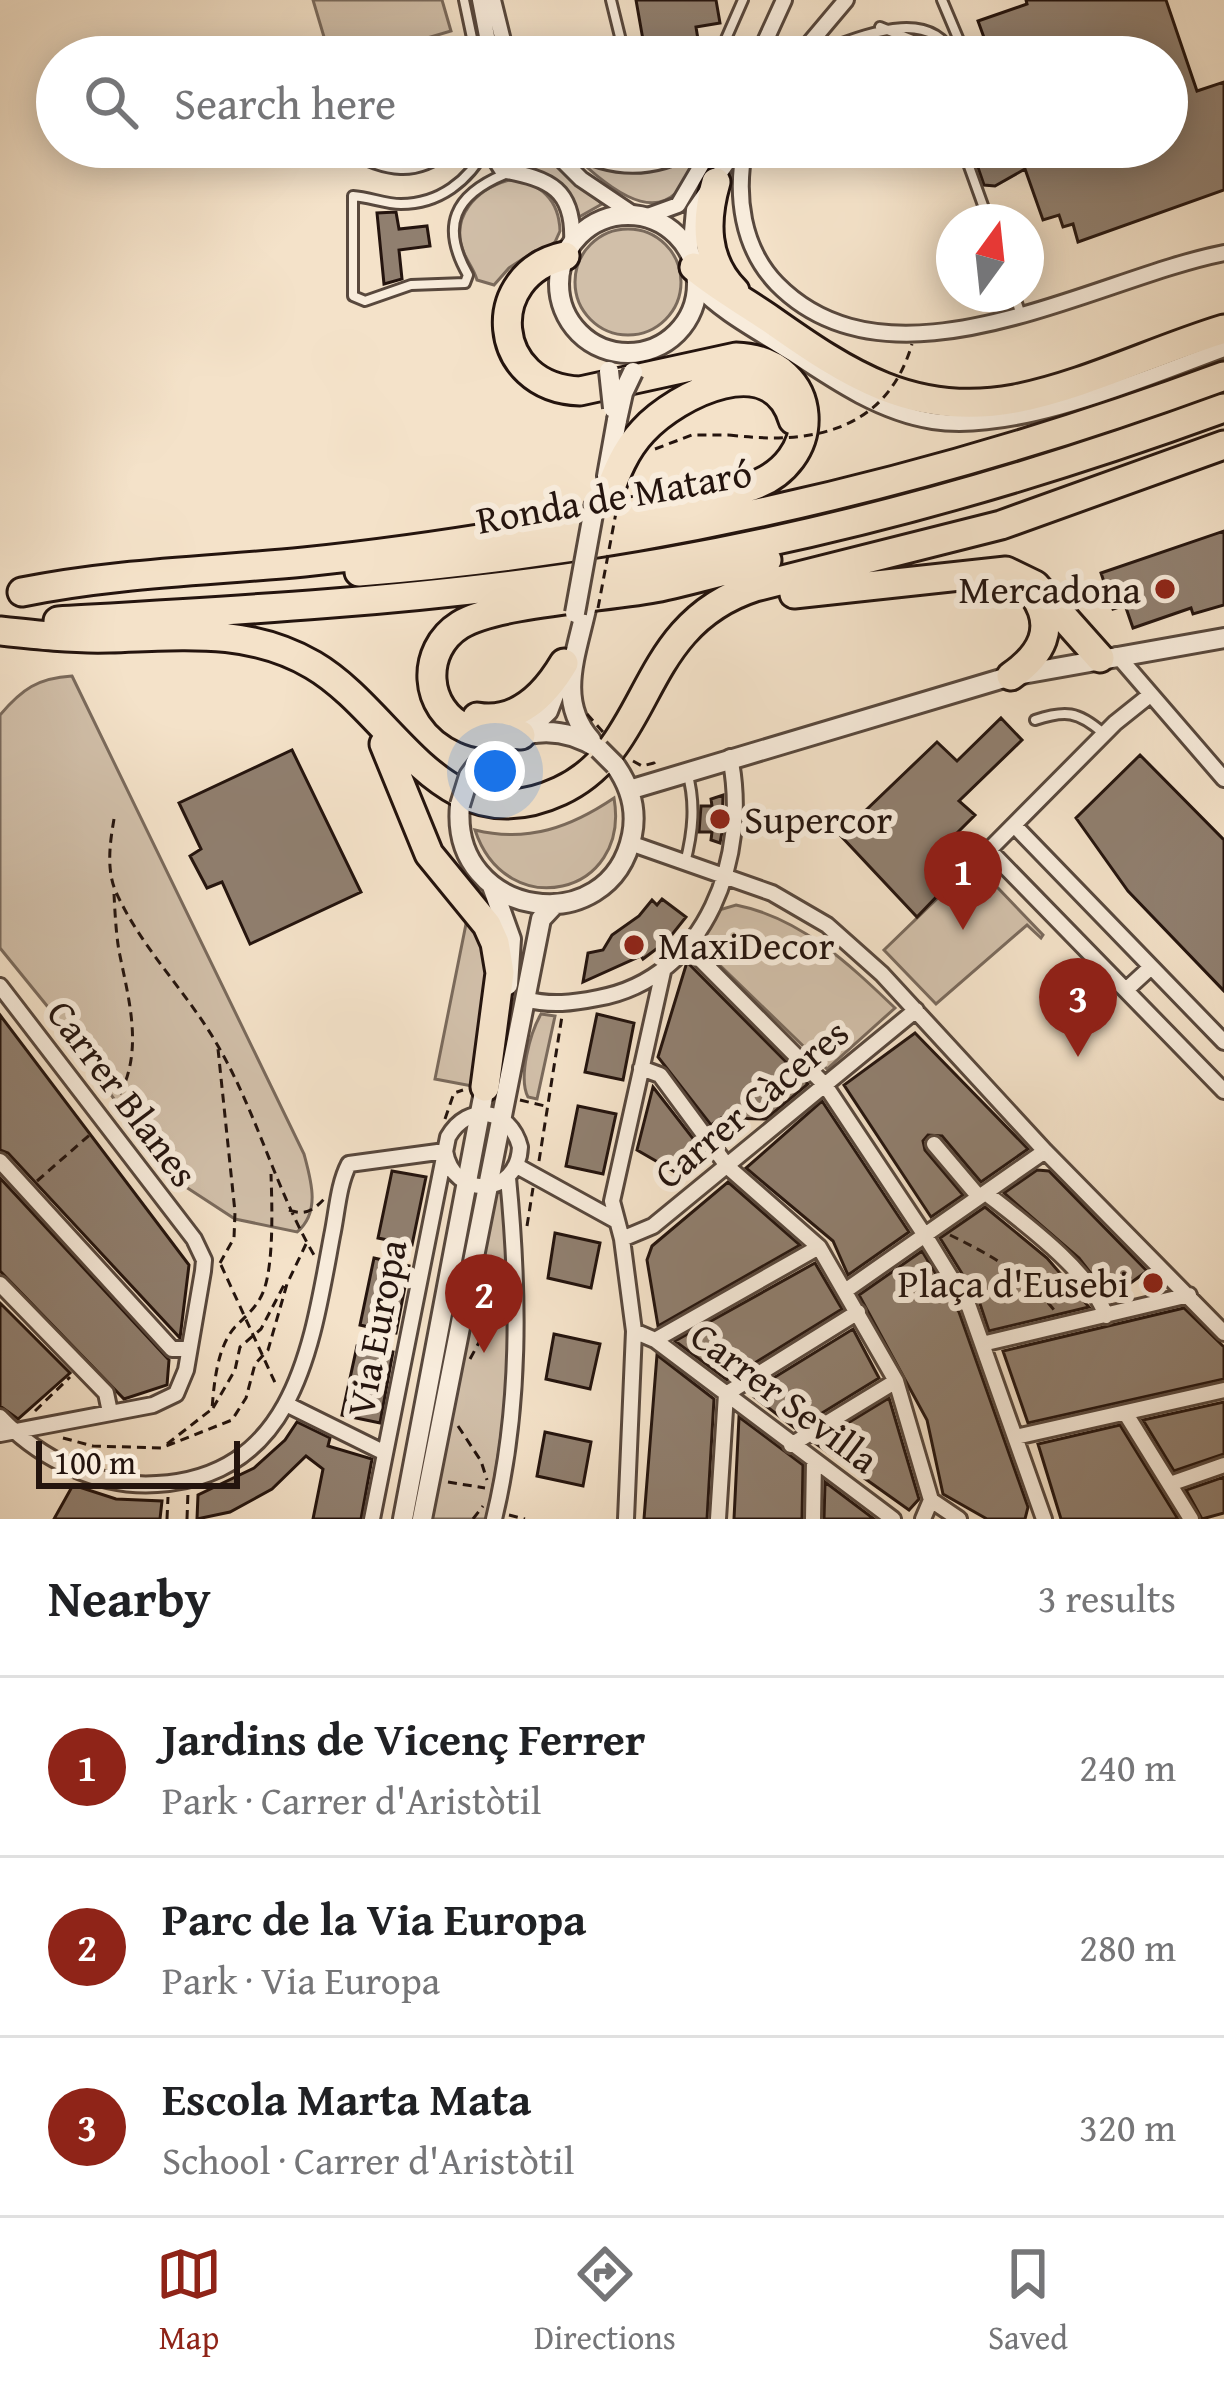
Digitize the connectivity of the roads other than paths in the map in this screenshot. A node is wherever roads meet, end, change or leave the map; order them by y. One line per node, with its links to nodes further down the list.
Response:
1 (464, 0): 10 (lane)
2 (480, 0): 11 (street)
3 (493, 0): 12 (street)
4 (610, 0): 13 (lane)
5 (743, 0): 14 (lane)
6 (784, 0): 15 (street)
7 (846, 0): 16 (street)
8 (945, 3): 20 (lane)
9 (879, 27): 17 (lane); 18 (lane); 19 (lane)
10 (472, 36)
11 (487, 36)
12 (502, 36)
13 (619, 36)
14 (727, 36)
15 (768, 36)
16 (816, 36)
17 (855, 36)
18 (902, 36)
19 (944, 36)
20 (958, 36)
21 (384, 168): 22 (lane)
22 (427, 168)
23 (473, 168): 31 (lane)
24 (501, 168): 31 (street)
25 (570, 168): 33 (street)
26 (699, 168): 33 (street)
27 (705, 168): 37 (highway)
28 (707, 168): 36 (street)
29 (740, 168): 40 (street)
30 (969, 168): 32 (lane)
31 (510, 172): 34 (street)
32 (982, 204)
33 (641, 217): 34 (street); 36 (street)
34 (568, 250): 39 (street); 49 (highway)
35 (1224, 253): 40 (street)
36 (694, 269): 37 (highway); 41 (street); 43 (street)
37 (756, 310): 42 (highway)
38 (1020, 312): 40 (lane)
39 (566, 314): 41 (street); 46 (street, bridge)
40 (1021, 316)
41 (686, 320): 46 (street, bridge)
42 (1224, 329)
43 (1224, 349)
44 (1224, 376): 51 (highway, Ronda de Mataró)
45 (1215, 411): 52 (highway); 55 (highway, Ronda de Mataró)
46 (614, 421): 48 (street)
47 (1224, 445): 54 (highway)
48 (607, 502): 49 (highway); 53 (street)
49 (564, 524): 51 (highway)
50 (934, 577): 54 (highway); 57 (highway); 59 (highway)
51 (11, 593)
52 (528, 608): 58 (highway); 64 (highway)
53 (586, 610): 58 (street); 63 (street)
54 (707, 611): 61 (highway)
55 (0, 628): 61 (highway)
56 (1224, 638): 57 (street)
57 (1108, 656): 59 (street); 60 (street)
58 (563, 663): 64 (street)
59 (1011, 676): 66 (street)
60 (1150, 695): 65 (street); 68 (street)
61 (365, 708): 87 (highway)
62 (1034, 720): 65 (lane)
63 (569, 726): 64 (street); 69 (street, bridge)
64 (523, 734): 74 (street, bridge)
65 (1104, 734): 70 (street)
66 (730, 757): 67 (street); 73 (street)
67 (686, 771): 69 (street); 72 (lane)
68 (1224, 779)
69 (629, 790): 71 (street)
70 (1014, 825): 78 (street); 79 (street)
71 (630, 843): 72 (street); 75 (street)
72 (685, 863): 73 (street)
73 (726, 875): 76 (street); 82 (street)
74 (492, 886): 75 (street); 87 (street, Via Europa)
75 (554, 904): 81 (street, Via Europa)
76 (686, 945): 77 (street); 85 (street)
77 (664, 967): 81 (street); 84 (street)
78 (1151, 967): 79 (street); 83 (street)
79 (1126, 990): 86 (street)
80 (2, 995): 109 (street, Carrer Blanes)
81 (525, 999): 87 (street, Via Europa)
82 (916, 1010): 85 (street, Carrer Càceres); 90 (street)
83 (1224, 1042)
84 (641, 1068): 92 (street); 96 (street)
85 (825, 1085): 92 (street, Carrer Càceres); 97 (street)
86 (1224, 1091)
87 (488, 1105): 89 (street); 93 (street); 94 (street, Via Europa)
88 (934, 1144): 95 (street)
89 (446, 1151): 94 (street); 113 (street); 120 (street, Via Europa)
90 (1046, 1151): 95 (street); 102 (street)
91 (0, 1161): 109 (street)
92 (728, 1167): 98 (street, Carrer Càceres); 99 (street)
93 (513, 1172): 94 (street); 96 (street); 125 (street)
94 (476, 1186): 127 (street, Via Europa); 128 (street, Via Europa)
95 (983, 1195): 97 (street); 104 (street)
96 (615, 1220): 98 (street)
97 (931, 1232): 101 (street); 108 (street)
98 (622, 1239): 105 (street)
99 (819, 1247): 101 (street); 107 (street)
100 (0, 1284): 114 (street)
101 (845, 1291): 103 (street)
102 (1189, 1295): 104 (street); 106 (street)
103 (858, 1312): 110 (street); 112 (street)
104 (1106, 1316): 108 (street)
105 (634, 1331): 107 (street, Carrer Sevilla); 129 (street)
106 (1224, 1333)
107 (655, 1340): 112 (street, Carrer Sevilla)
108 (982, 1344): 118 (street)
109 (189, 1349): 114 (street)
110 (896, 1381): 119 (street); 124 (street)
111 (1224, 1390): 115 (street)
112 (726, 1394): 119 (street, Carrer Sevilla); 130 (street)
113 (288, 1405): 117 (street); 120 (street)
114 (110, 1412): 117 (street)
115 (1126, 1414): 118 (street); 123 (street)
116 (0, 1417): 117 (street)
117 (7, 1432)
118 (1016, 1437): 135 (street)
119 (791, 1445): 121 (street, Carrer Sevilla)
120 (385, 1453): 126 (street, Via Europa)
121 (814, 1462): 131 (street); 132 (street, Carrer Sevilla)
122 (1224, 1465): 123 (street)
123 (1170, 1484): 136 (street)
124 (931, 1500): 133 (street); 134 (street)
125 (491, 1512)
126 (372, 1519)
127 (403, 1519)
128 (422, 1519)
129 (626, 1519)
130 (718, 1519)
131 (813, 1519)
132 (893, 1519)
133 (923, 1519)
134 (959, 1519)
135 (1044, 1519)
136 (1191, 1519)

